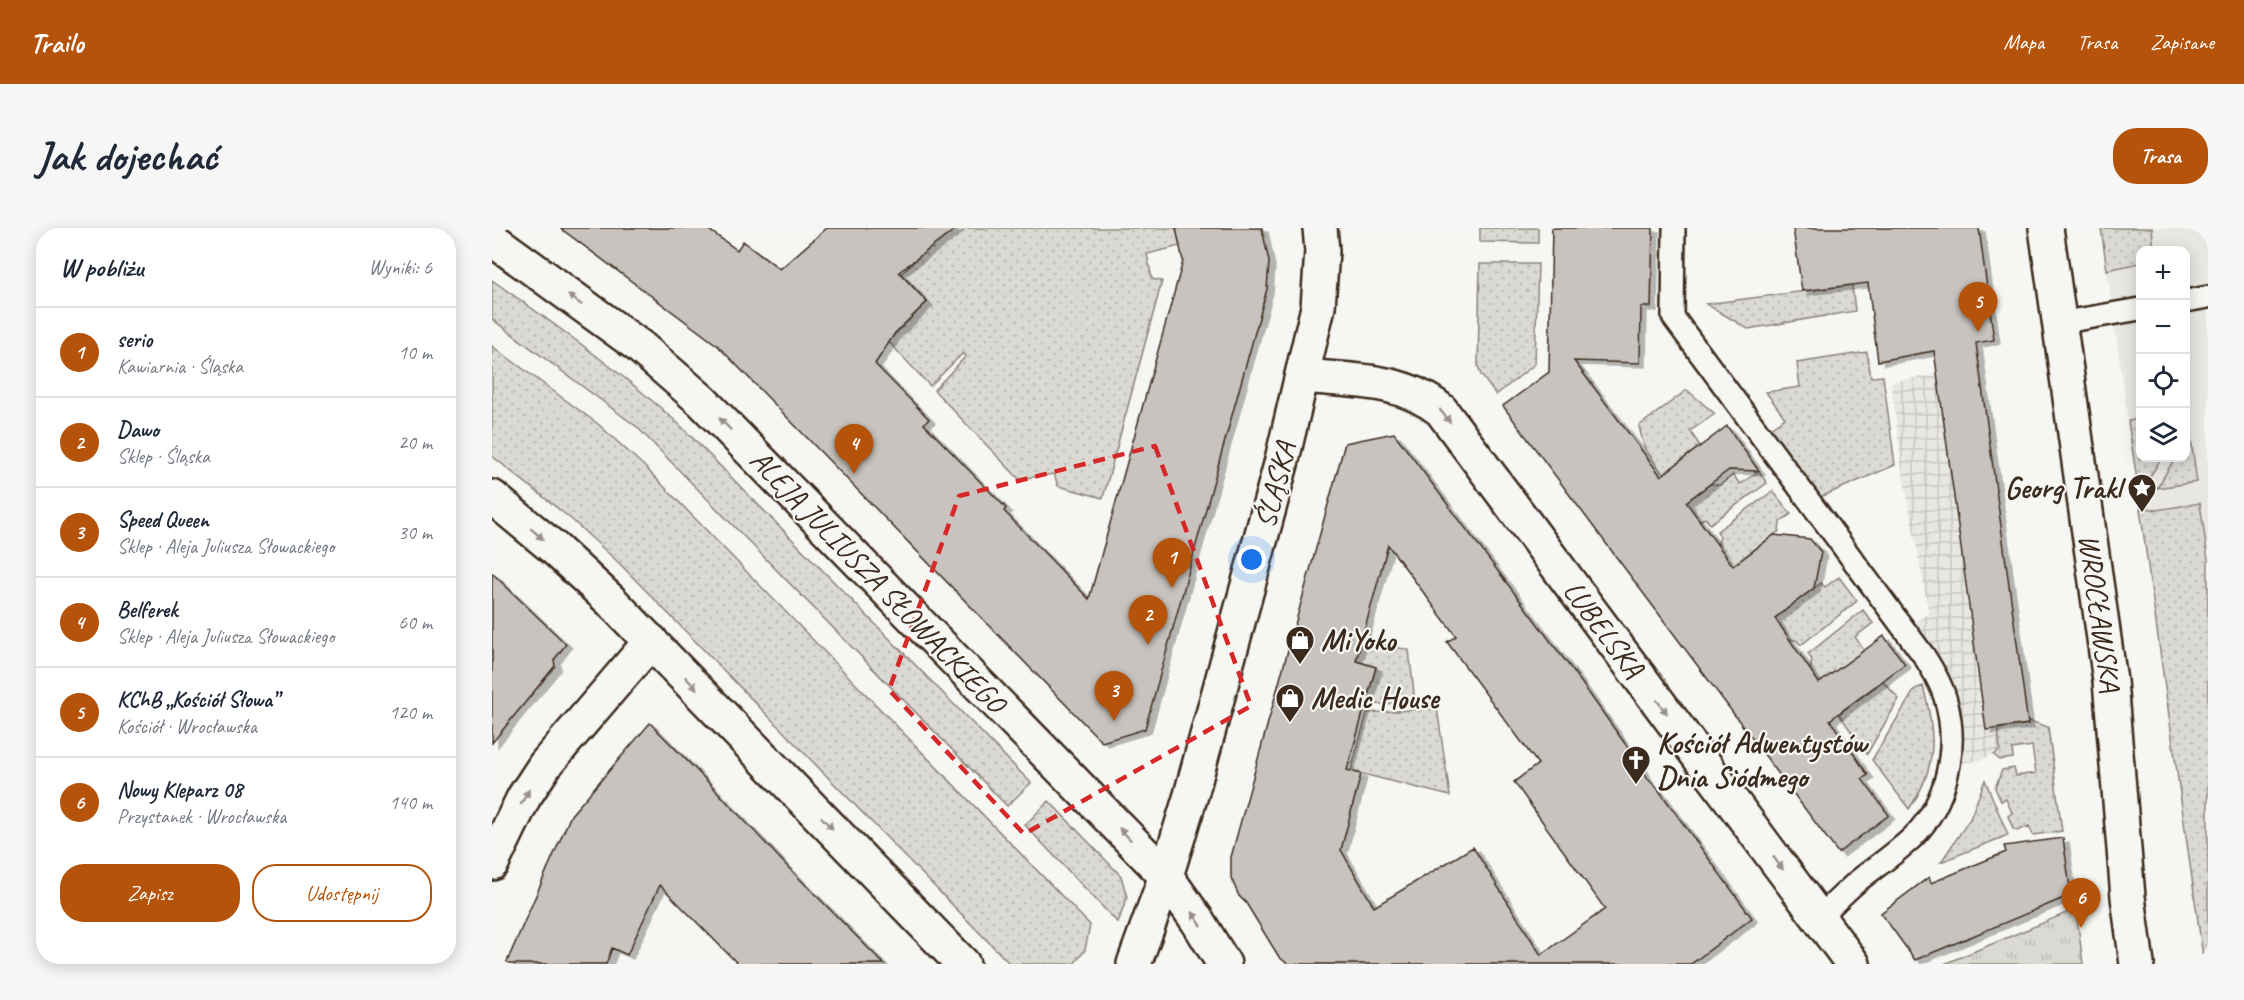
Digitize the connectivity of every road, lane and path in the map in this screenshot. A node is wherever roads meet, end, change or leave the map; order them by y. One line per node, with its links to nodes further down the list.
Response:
1 (1320, 228): 9 (street, ŚLĄSKA)
2 (1674, 228): 14 (lane)
3 (2046, 228): 8 (street, WROCŁAWSKA)
4 (492, 239): 13 (street, ALEJA JULIUSZA SŁOWACKIEGO, one-way to 4)
5 (2208, 297): 6 (lane)
6 (2190, 300)
7 (2136, 310): 8 (lane)
8 (2059, 323): 19 (street, WROCŁAWSKA)
9 (1303, 376): 13 (street, ŚLĄSKA); 14 (street, LUBELSKA, one-way to 14)
10 (492, 497): 11 (street, one-way to 11)
11 (651, 641): 12 (street, one-way to 11); 15 (street, one-way to 15)
12 (492, 863)
13 (1166, 876): 16 (street, ŚLĄSKA); 17 (street, ALEJA JULIUSZA SŁOWACKIEGO, one-way to 13)
14 (1819, 918): 18 (street, LUBELSKA)
15 (963, 964)
16 (1134, 964)
17 (1224, 964)
18 (1853, 964)
19 (2138, 964)

